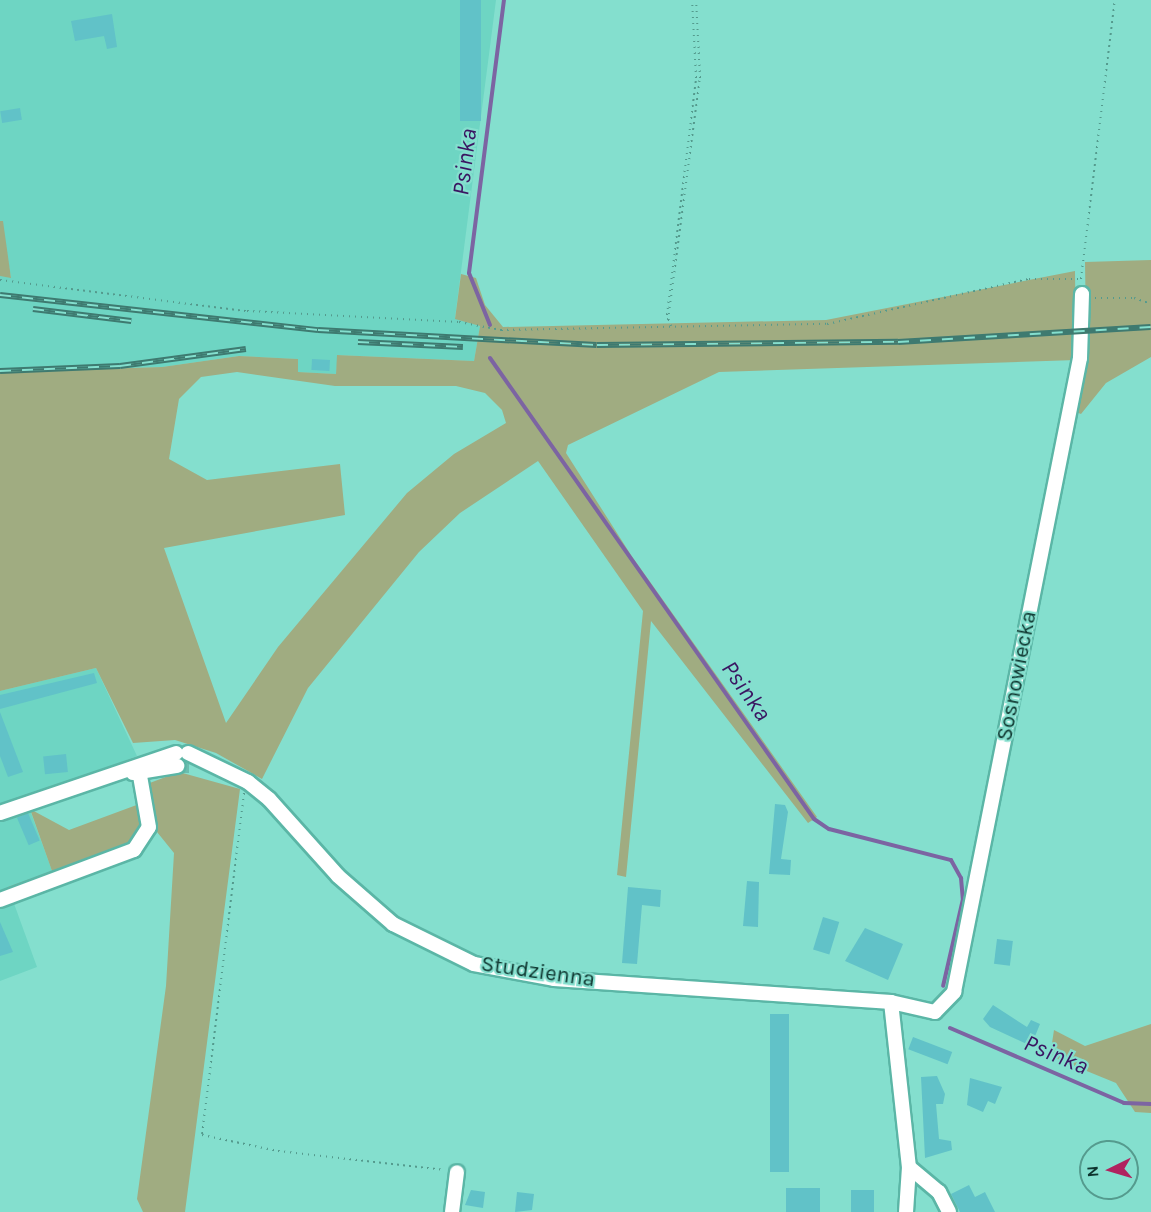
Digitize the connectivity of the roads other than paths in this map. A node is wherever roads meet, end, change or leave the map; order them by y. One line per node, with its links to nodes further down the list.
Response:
1 (1082, 294): 8 (street, Sosnowiecka)
2 (182, 759): 3 (street, Studzienna); 4 (street, Studzienna); 7 (street, Studzienna)
3 (123, 769): 4 (street); 5 (street, Studzienna)
4 (140, 776): 6 (street)
5 (0, 813)
6 (0, 900)
7 (891, 1002): 8 (street, Studzienna); 9 (street)
8 (935, 1012)
9 (909, 1167): 12 (street); 13 (street)
10 (457, 1172): 11 (street)
11 (452, 1212)
12 (906, 1212)
13 (949, 1212)

